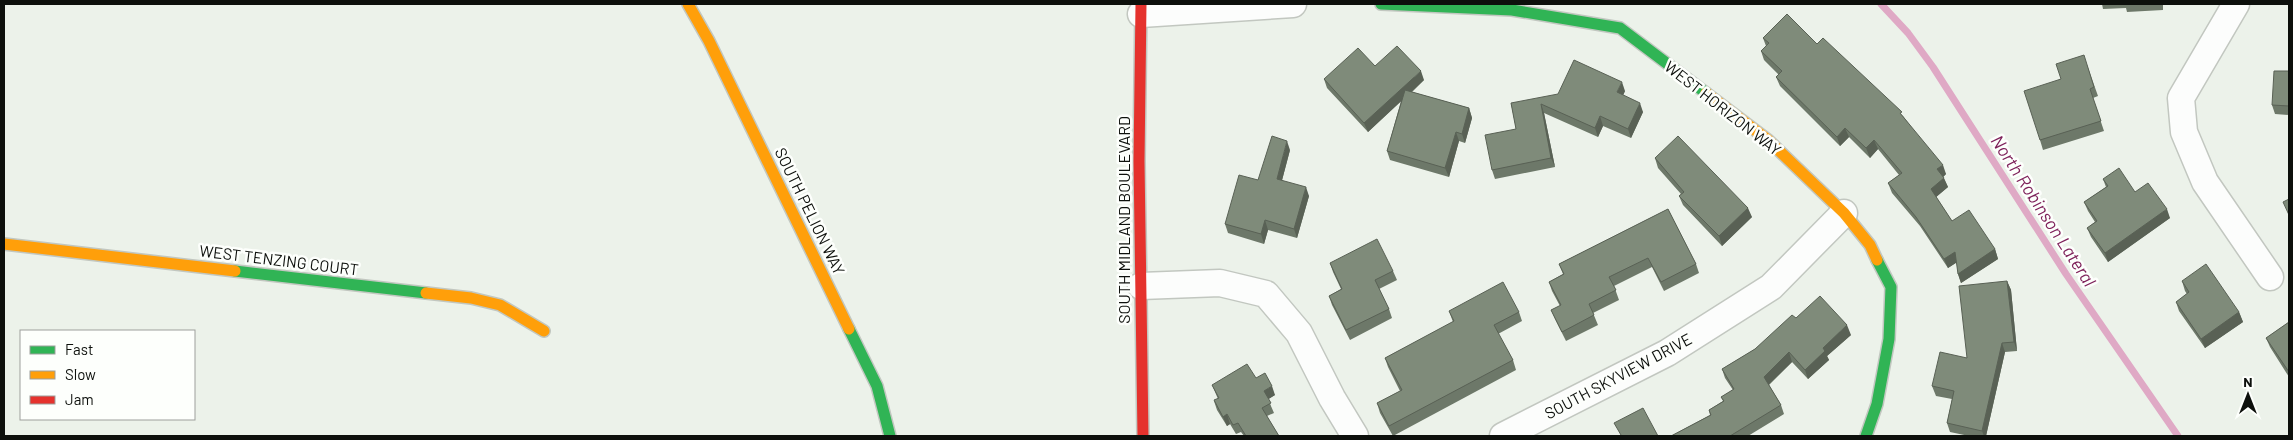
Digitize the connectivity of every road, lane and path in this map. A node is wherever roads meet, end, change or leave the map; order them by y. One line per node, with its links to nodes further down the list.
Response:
1 (688, 4): 11 (street, SOUTH PELION WAY)
2 (1293, 4): 5 (street)
3 (1380, 4): 6 (street, WEST HORIZON WAY)
4 (2236, 4): 8 (street)
5 (1141, 9): 9 (street, SOUTH MIDLAND BOULEVARD)
6 (1844, 213): 14 (street, SOUTH SKYVIEW DRIVE); 15 (street, WEST HORIZON WAY)
7 (4, 244): 10 (street, WEST TENZING COURT)
8 (2270, 277)
9 (1141, 286): 12 (street, SOUTH MIDLAND BOULEVARD); 13 (street)
10 (544, 331)
11 (890, 436)
12 (1142, 436)
13 (1355, 436)
14 (1503, 436)
15 (1866, 436)

